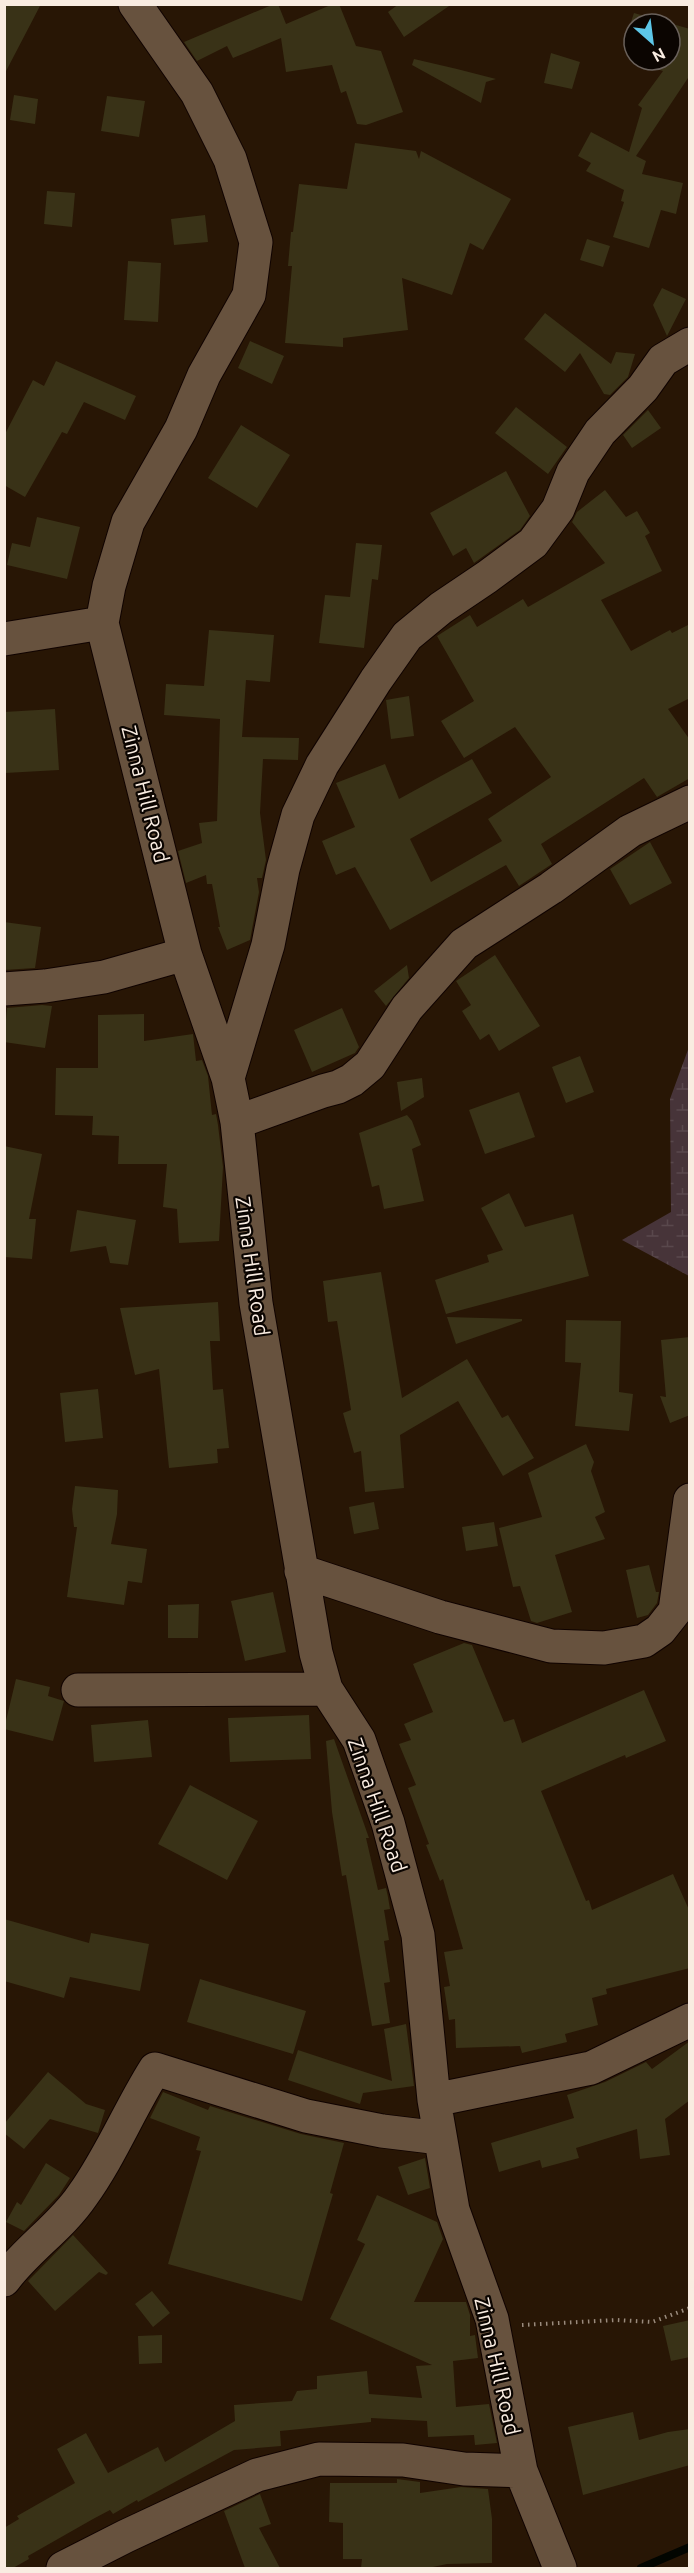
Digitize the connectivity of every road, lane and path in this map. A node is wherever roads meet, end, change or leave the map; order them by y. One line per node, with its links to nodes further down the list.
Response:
1 (135, 5): 3 (street, Zinna Hill Road)
2 (690, 344): 8 (street)
3 (102, 623): 4 (street); 6 (street, Zinna Hill Road)
4 (4, 639)
5 (690, 802): 9 (street)
6 (185, 954): 7 (street); 8 (street, Zinna Hill Road)
7 (4, 988)
8 (228, 1078): 9 (street, Zinna Hill Road)
9 (237, 1122): 11 (street, Zinna Hill Road)
10 (690, 1500): 11 (street)
11 (301, 1571): 12 (street, Zinna Hill Road)
12 (326, 1689): 13 (street); 15 (street, Zinna Hill Road)
13 (78, 1690)
14 (690, 2020): 15 (street)
15 (434, 2100): 16 (street, Zinna Hill Road)
16 (440, 2138): 17 (street); 19 (street, Zinna Hill Road)
17 (4, 2280)
18 (690, 2308): 19 (path)
19 (492, 2319): 20 (street, Zinna Hill Road)
20 (521, 2471): 21 (street); 22 (street, Zinna Hill Road)
21 (63, 2568)
22 (560, 2568)

